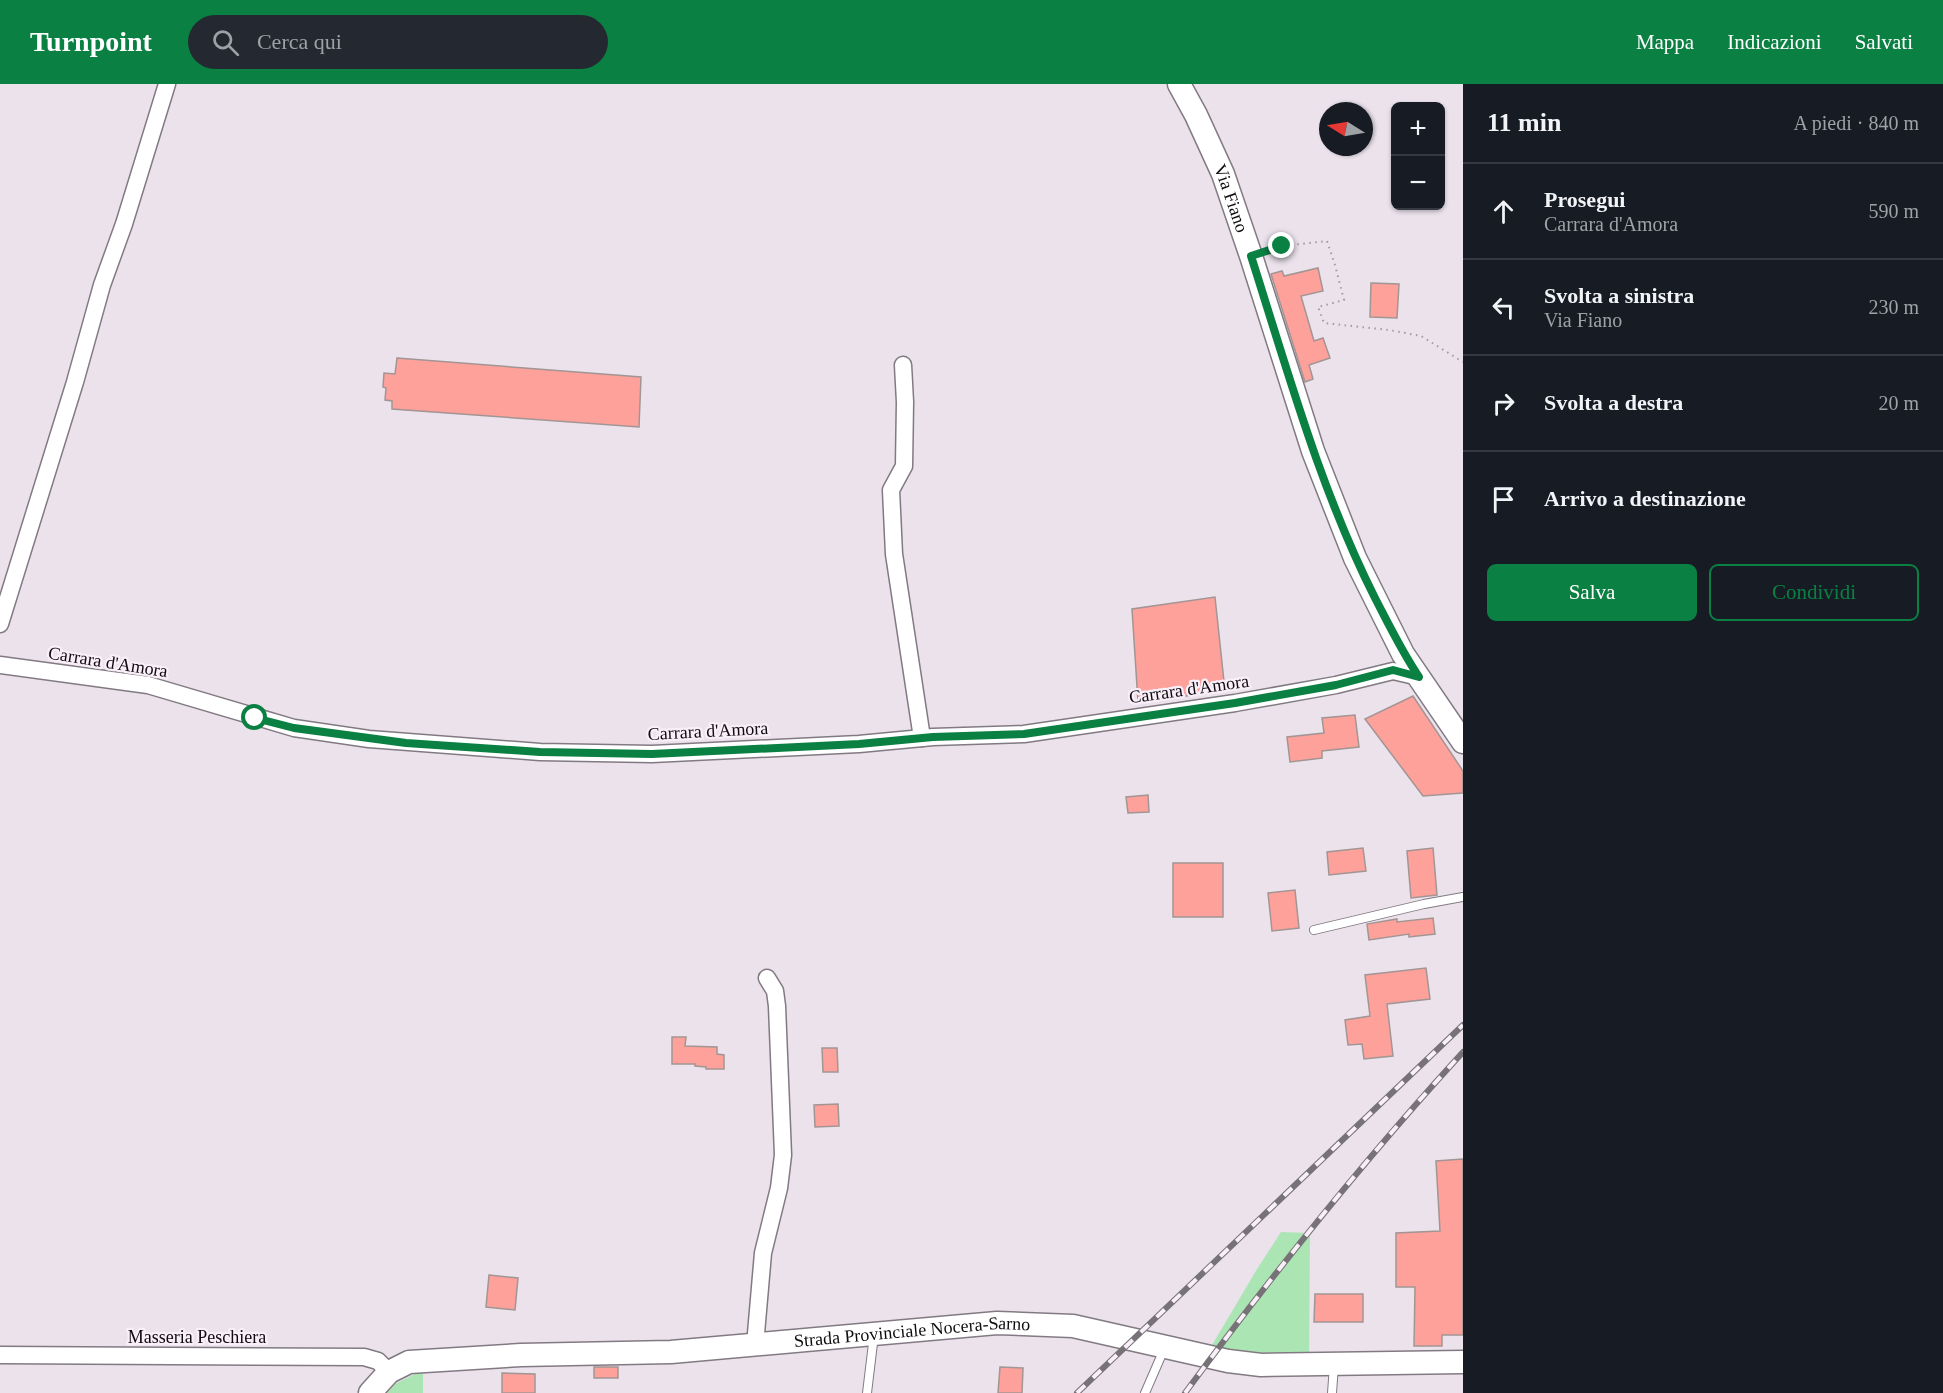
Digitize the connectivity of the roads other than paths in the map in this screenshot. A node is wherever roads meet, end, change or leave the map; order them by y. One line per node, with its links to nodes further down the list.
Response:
1 (167, 84): 4 (street)
2 (1179, 84): 6 (main road, Via Fiano)
3 (903, 365): 7 (street)
4 (0, 624)
5 (0, 665): 7 (street, Carrara d'Amora)
6 (1419, 677): 7 (street, Carrara d'Amora); 8 (main road, Via Fiano)
7 (922, 738)
8 (1463, 742)
9 (1463, 897): 10 (lane)
10 (1314, 930)
11 (767, 978): 13 (street)
12 (874, 1335): 13 (main road, Strada Provinciale Nocera-Sarno); 14 (main road, Strada Provinciale Nocera-Sarno); 20 (lane)
13 (755, 1345): 18 (main road, Strada Provinciale Nocera-Sarno)
14 (1165, 1347): 17 (main road, Strada Provinciale Nocera-Sarno); 21 (lane)
15 (0, 1354): 18 (street, Masseria Peschiera)
16 (1463, 1362): 17 (main road, Strada Provinciale Nocera-Sarno)
17 (1334, 1365): 22 (lane)
18 (389, 1372): 19 (main road, Strada Provinciale Nocera-Sarno)
19 (370, 1393)
20 (867, 1393)
21 (1145, 1393)
22 (1332, 1393)

